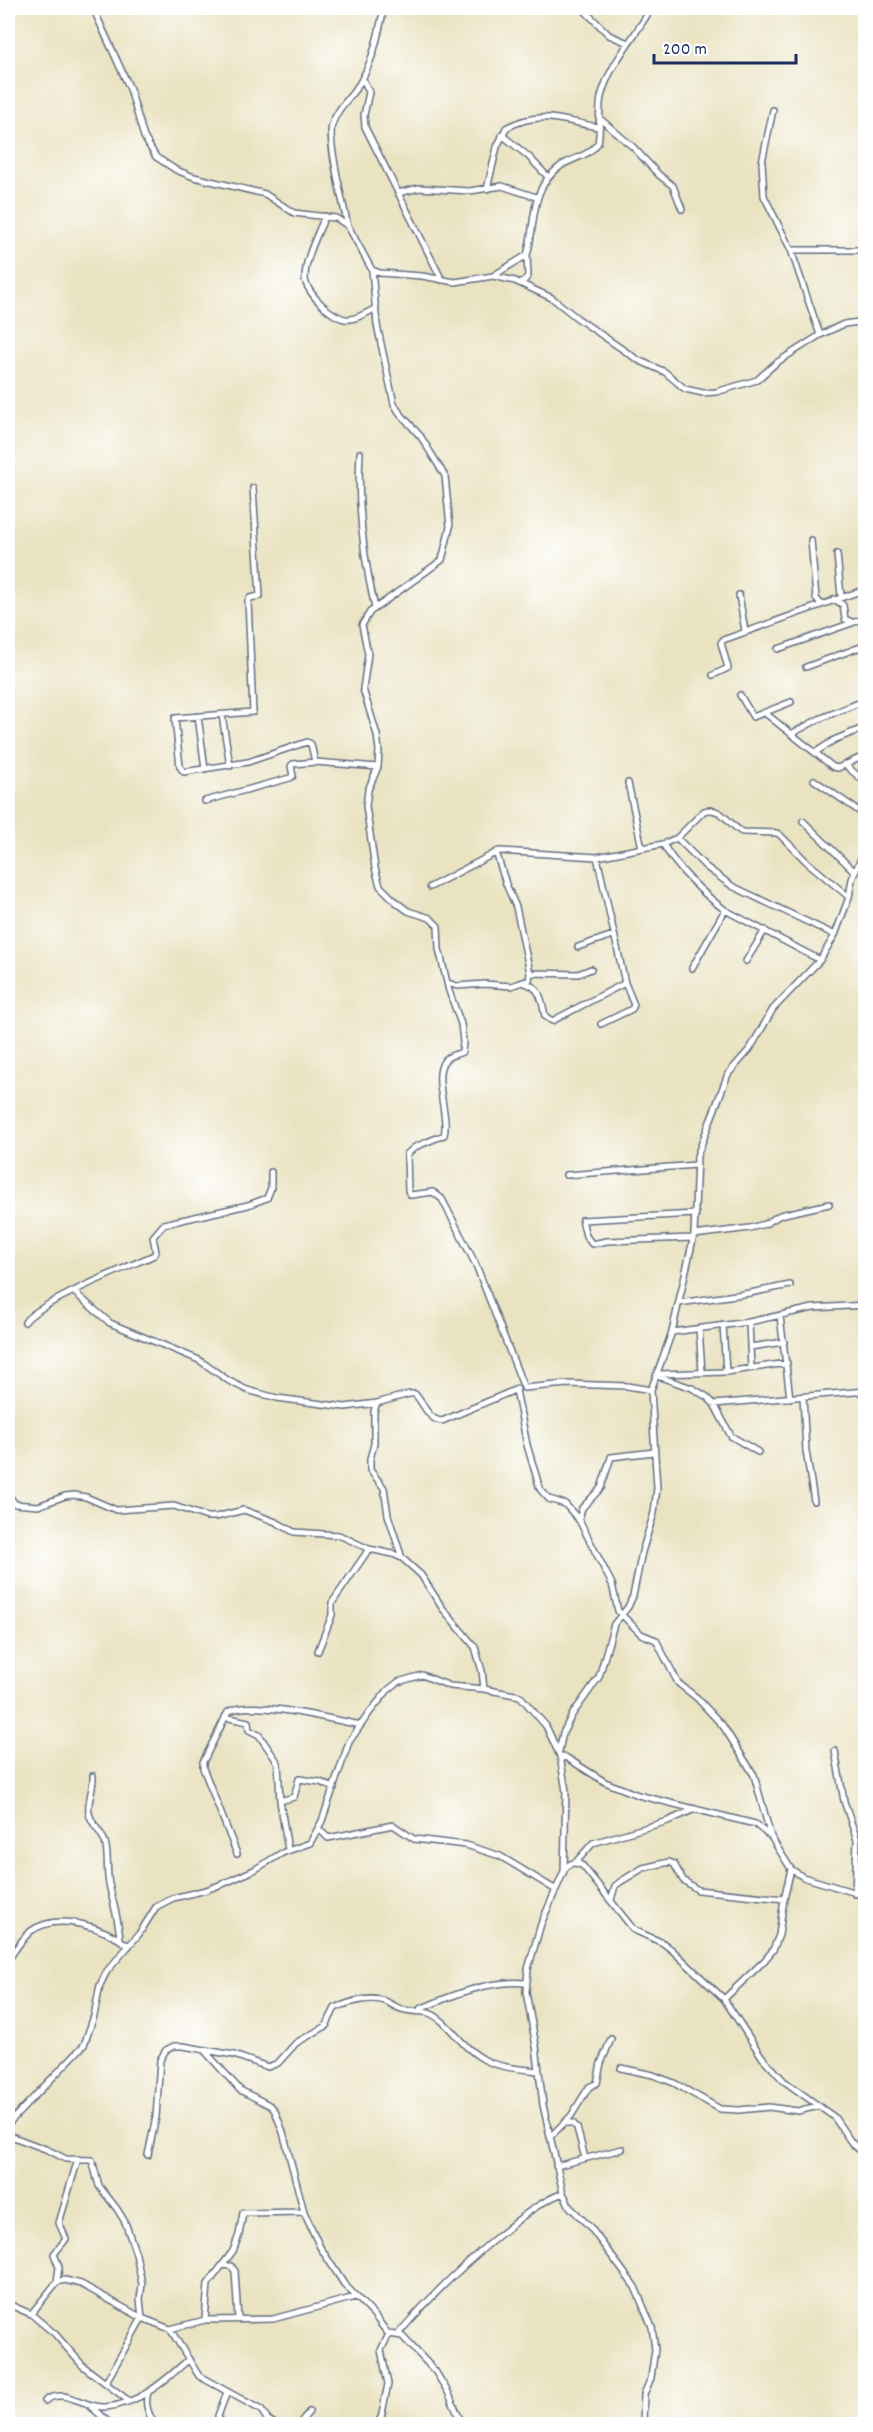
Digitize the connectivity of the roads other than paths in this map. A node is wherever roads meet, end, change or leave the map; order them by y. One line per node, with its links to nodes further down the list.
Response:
1 (93, 8): 16 (street)
2 (384, 8): 6 (street)
3 (582, 8): 5 (street)
4 (651, 8): 5 (street)
5 (628, 43): 8 (street)
6 (363, 79): 13 (street); 17 (street)
7 (773, 110): 18 (street)
8 (599, 118): 9 (street); 15 (street)
9 (598, 127): 10 (street); 11 (street)
10 (502, 135): 11 (street); 12 (street)
11 (548, 177): 14 (street)
12 (487, 189): 13 (street); 14 (street)
13 (398, 193): 23 (street)
14 (536, 196): 20 (street)
15 (682, 209)
16 (325, 216): 17 (street); 25 (street)
17 (348, 226): 21 (street)
18 (791, 250): 19 (street); 27 (street)
19 (864, 250)
20 (527, 255): 22 (street); 24 (street)
21 (372, 270): 23 (street); 25 (street)
22 (493, 276): 23 (street); 24 (street)
23 (442, 280)
24 (522, 283): 27 (street)
25 (376, 308): 37 (street)
26 (866, 321): 27 (street)
27 (820, 335)
28 (360, 453): 37 (street)
29 (253, 488): 49 (street)
30 (811, 540): 36 (street)
31 (837, 554): 34 (street)
32 (866, 589): 34 (street)
33 (739, 595): 40 (street)
34 (841, 596): 35 (street)
35 (834, 599): 36 (street); 39 (street)
36 (821, 604): 40 (street)
37 (375, 608): 58 (street)
38 (866, 618): 39 (street)
39 (852, 622): 42 (street)
40 (745, 632): 44 (street)
41 (866, 645): 43 (street)
42 (778, 649)
43 (806, 667)
44 (713, 675)
45 (740, 694): 48 (street)
46 (866, 700): 52 (street)
47 (791, 702): 48 (street)
48 (765, 713): 52 (street)
49 (222, 714): 50 (street); 57 (street)
50 (198, 716): 59 (street); 59 (street)
51 (866, 727): 53 (street)
52 (791, 734): 53 (street)
53 (816, 752): 56 (street)
54 (866, 755): 56 (street)
55 (315, 762): 57 (street); 58 (street); 63 (street)
56 (844, 764): 62 (street)
57 (230, 766): 59 (street)
58 (378, 766): 85 (street)
59 (205, 769)
60 (813, 780): 64 (street)
61 (628, 783): 69 (street)
62 (866, 783)
63 (205, 801)
64 (866, 816)
65 (803, 820): 72 (street)
66 (677, 838): 67 (street); 74 (street); 78 (street)
67 (663, 844): 69 (street); 75 (street)
68 (866, 847): 72 (street)
69 (642, 848): 71 (street)
70 (496, 852): 71 (street); 73 (street); 84 (street)
71 (597, 857): 77 (street)
72 (855, 872): 74 (street)
73 (430, 887)
74 (849, 897): 78 (street)
75 (725, 910): 76 (street); 82 (street)
76 (765, 930): 80 (street); 81 (street)
77 (614, 934): 79 (street); 87 (street)
78 (835, 935): 80 (street)
79 (578, 947)
80 (820, 960): 89 (street)
81 (746, 961)
82 (692, 968)
83 (591, 969): 84 (street)
84 (530, 973): 86 (street)
85 (447, 982): 86 (street); 112 (street)
86 (525, 983): 87 (street)
87 (625, 983): 88 (street)
88 (601, 1024)
89 (696, 1165): 91 (street); 93 (street)
90 (271, 1172): 96 (street)
91 (566, 1175)
92 (829, 1203): 94 (street)
93 (696, 1214): 94 (street); 94 (street)
94 (693, 1237): 97 (street)
95 (790, 1284): 97 (street)
96 (74, 1292): 100 (street); 118 (street)
97 (679, 1303): 104 (street)
98 (866, 1305): 99 (street)
99 (780, 1316): 101 (street); 105 (street)
100 (25, 1322)
101 (749, 1322): 102 (street); 106 (street)
102 (723, 1325): 103 (street); 110 (street)
103 (699, 1328): 104 (street); 109 (street)
104 (672, 1332): 111 (street)
105 (784, 1342): 106 (street); 107 (street)
106 (750, 1347): 108 (street)
107 (787, 1363): 108 (street); 117 (street)
108 (751, 1368): 110 (street)
109 (702, 1372): 110 (street); 111 (street)
110 (726, 1372)
111 (657, 1375): 114 (street); 119 (street)
112 (524, 1388): 113 (street); 114 (street)
113 (516, 1390): 118 (street); 126 (street)
114 (651, 1390): 120 (street)
115 (866, 1391): 116 (street)
116 (803, 1396): 117 (street); 123 (street)
117 (790, 1398): 119 (street)
118 (377, 1403): 128 (street)
119 (714, 1404): 121 (street)
120 (654, 1452): 126 (street); 129 (street)
121 (758, 1452)
122 (8, 1494): 124 (street)
123 (814, 1501)
124 (15, 1504): 125 (street); 127 (street)
125 (8, 1505)
126 (579, 1520): 129 (street)
127 (369, 1549): 128 (street); 130 (street)
128 (402, 1558): 131 (street)
129 (622, 1614): 135 (street); 141 (street)
130 (318, 1651)
131 (484, 1689): 133 (street); 135 (street)
132 (225, 1718): 133 (street); 138 (street); 143 (street)
133 (361, 1725): 137 (street)
134 (835, 1751): 146 (street)
135 (559, 1754): 139 (street); 148 (street)
136 (93, 1776): 154 (street)
137 (334, 1788): 138 (street); 140 (street)
138 (280, 1801): 142 (street)
139 (695, 1809): 141 (street); 144 (street)
140 (318, 1830): 142 (street); 149 (street)
141 (771, 1837): 147 (street)
142 (288, 1850): 155 (street)
143 (237, 1854)
144 (576, 1862): 148 (street); 153 (street)
145 (866, 1863): 146 (street)
146 (858, 1867): 150 (street)
147 (791, 1869): 150 (street); 152 (street)
148 (564, 1871): 149 (street)
149 (556, 1890): 157 (street)
150 (855, 1894): 151 (street)
151 (866, 1896)
152 (784, 1899): 153 (street); 158 (street)
153 (611, 1900): 158 (street)
154 (120, 1939): 155 (street); 156 (street)
155 (129, 1946): 166 (street)
156 (8, 1960)
157 (525, 1983): 159 (street); 163 (street)
158 (724, 1999): 164 (street)
159 (419, 2010): 161 (street); 163 (street)
160 (611, 2039): 165 (street)
161 (204, 2049): 170 (street); 176 (street)
162 (621, 2068): 164 (street)
163 (539, 2071): 168 (street)
164 (818, 2106): 171 (street)
165 (564, 2123): 168 (street); 172 (street)
166 (8, 2124)
167 (8, 2135): 173 (street)
168 (550, 2138): 174 (street)
169 (622, 2149): 172 (street)
170 (148, 2155)
171 (866, 2156)
172 (585, 2158): 174 (street)
173 (78, 2159): 178 (street); 182 (street)
174 (556, 2166): 175 (street)
175 (563, 2193): 187 (street); 205 (street)
176 (304, 2211): 177 (street); 179 (street)
177 (222, 2265): 183 (street); 184 (street)
178 (57, 2282): 181 (street); 182 (street)
179 (356, 2297): 183 (street); 186 (street)
180 (8, 2304): 181 (street)
181 (31, 2314): 189 (street)
182 (142, 2318): 185 (street); 189 (street)
183 (238, 2319): 184 (street)
184 (205, 2320): 185 (street)
185 (170, 2329): 188 (street)
186 (389, 2334): 187 (street); 203 (street)
187 (398, 2334): 204 (street)
188 (189, 2359): 190 (street); 191 (street)
189 (106, 2382): 193 (street)
190 (227, 2391): 196 (street); 200 (street)
191 (148, 2393): 193 (street); 199 (street)
192 (45, 2401): 194 (street)
193 (129, 2401): 194 (street)
194 (91, 2407): 197 (street)
195 (309, 2412): 202 (street)
196 (266, 2422): 201 (street)
197 (111, 2424)
198 (132, 2424): 199 (street)
199 (152, 2424)
200 (219, 2424)
201 (275, 2424)
202 (299, 2424)
203 (376, 2424)
204 (462, 2424)
205 (643, 2424)

